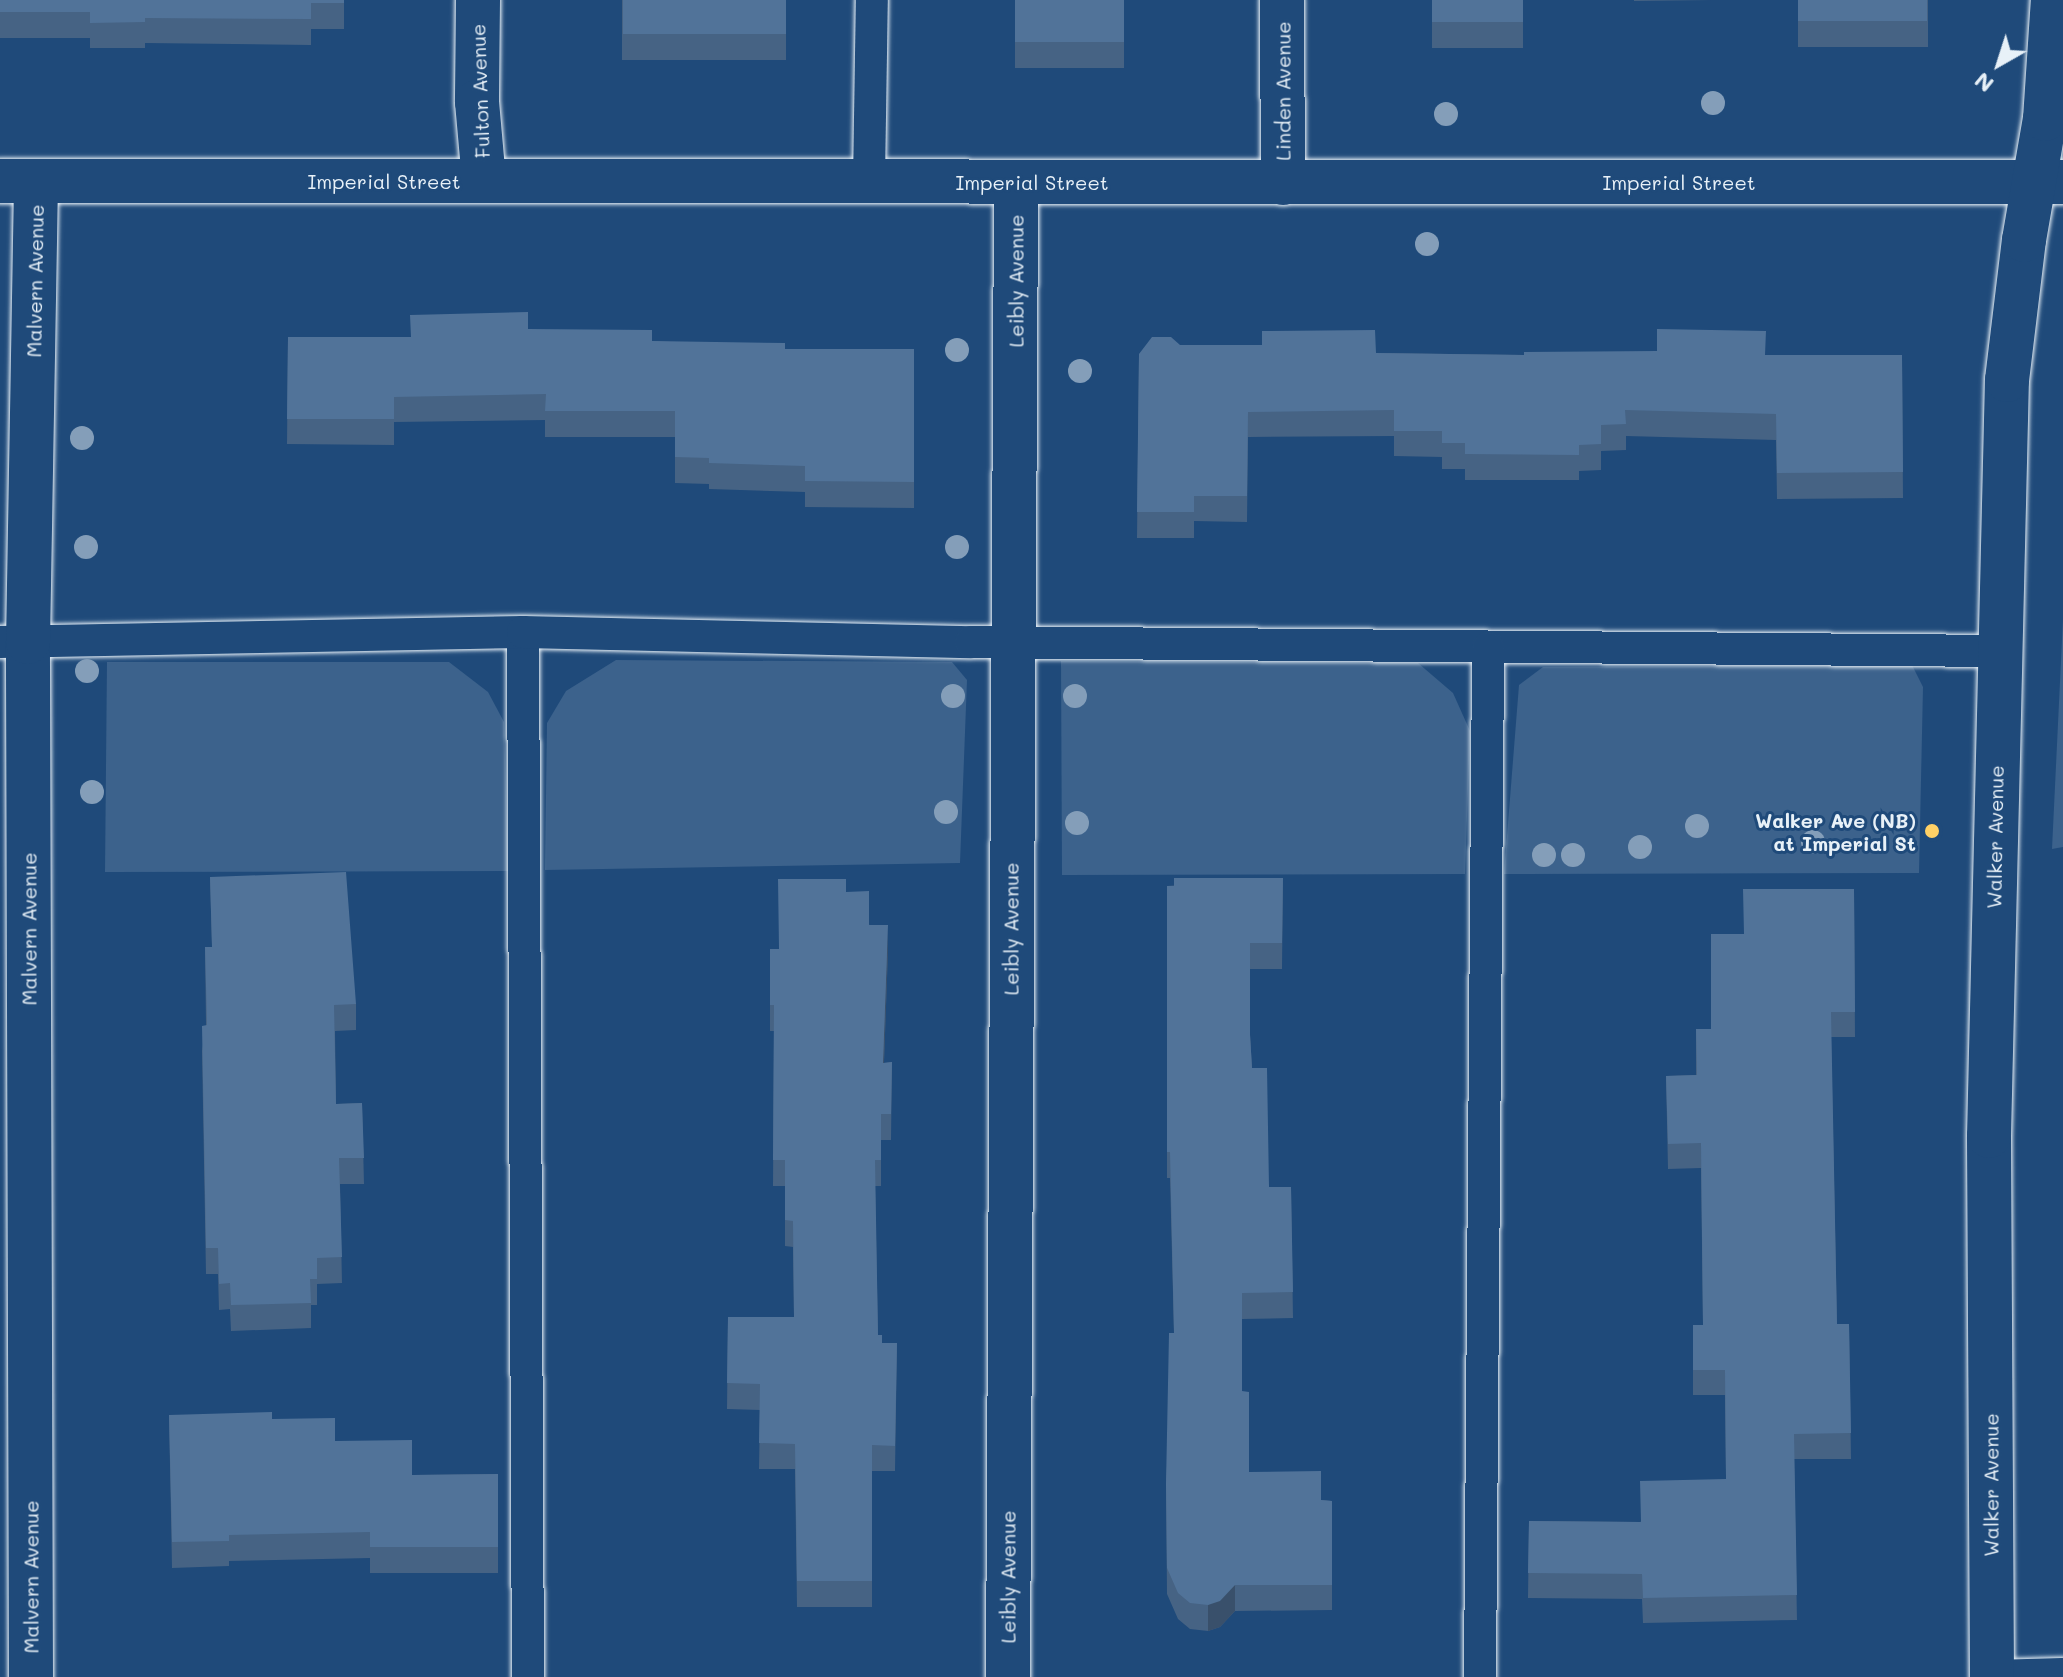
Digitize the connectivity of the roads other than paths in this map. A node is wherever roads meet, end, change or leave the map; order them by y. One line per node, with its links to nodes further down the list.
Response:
1 (478, 0): 6 (street, Fulton Avenue)
2 (872, 0): 7 (lane)
3 (1282, 0): 10 (street, Linden Avenue)
4 (2053, 0): 9 (street, Walker Avenue)
5 (18, 181): 6 (street, Imperial Street); 12 (street, Malvern Avenue)
6 (484, 181): 7 (street, Imperial Street)
7 (869, 181): 8 (street, Imperial Street)
8 (1016, 182): 10 (street, Imperial Street); 13 (street, Leibly Avenue)
9 (2050, 182): 10 (street, Imperial Street); 15 (street, Walker Avenue)
10 (1283, 183)
11 (523, 632): 12 (lane); 13 (lane); 19 (lane)
12 (14, 642): 18 (street, Malvern Avenue)
13 (1013, 642): 14 (lane); 20 (street, Leibly Avenue)
14 (1488, 648): 15 (lane); 21 (lane)
15 (1999, 651): 17 (street, Walker Avenue)
16 (2063, 1674): 17 (lane)
17 (1992, 1676)
18 (31, 1677)
19 (528, 1677)
20 (1008, 1677)
21 (1480, 1677)

